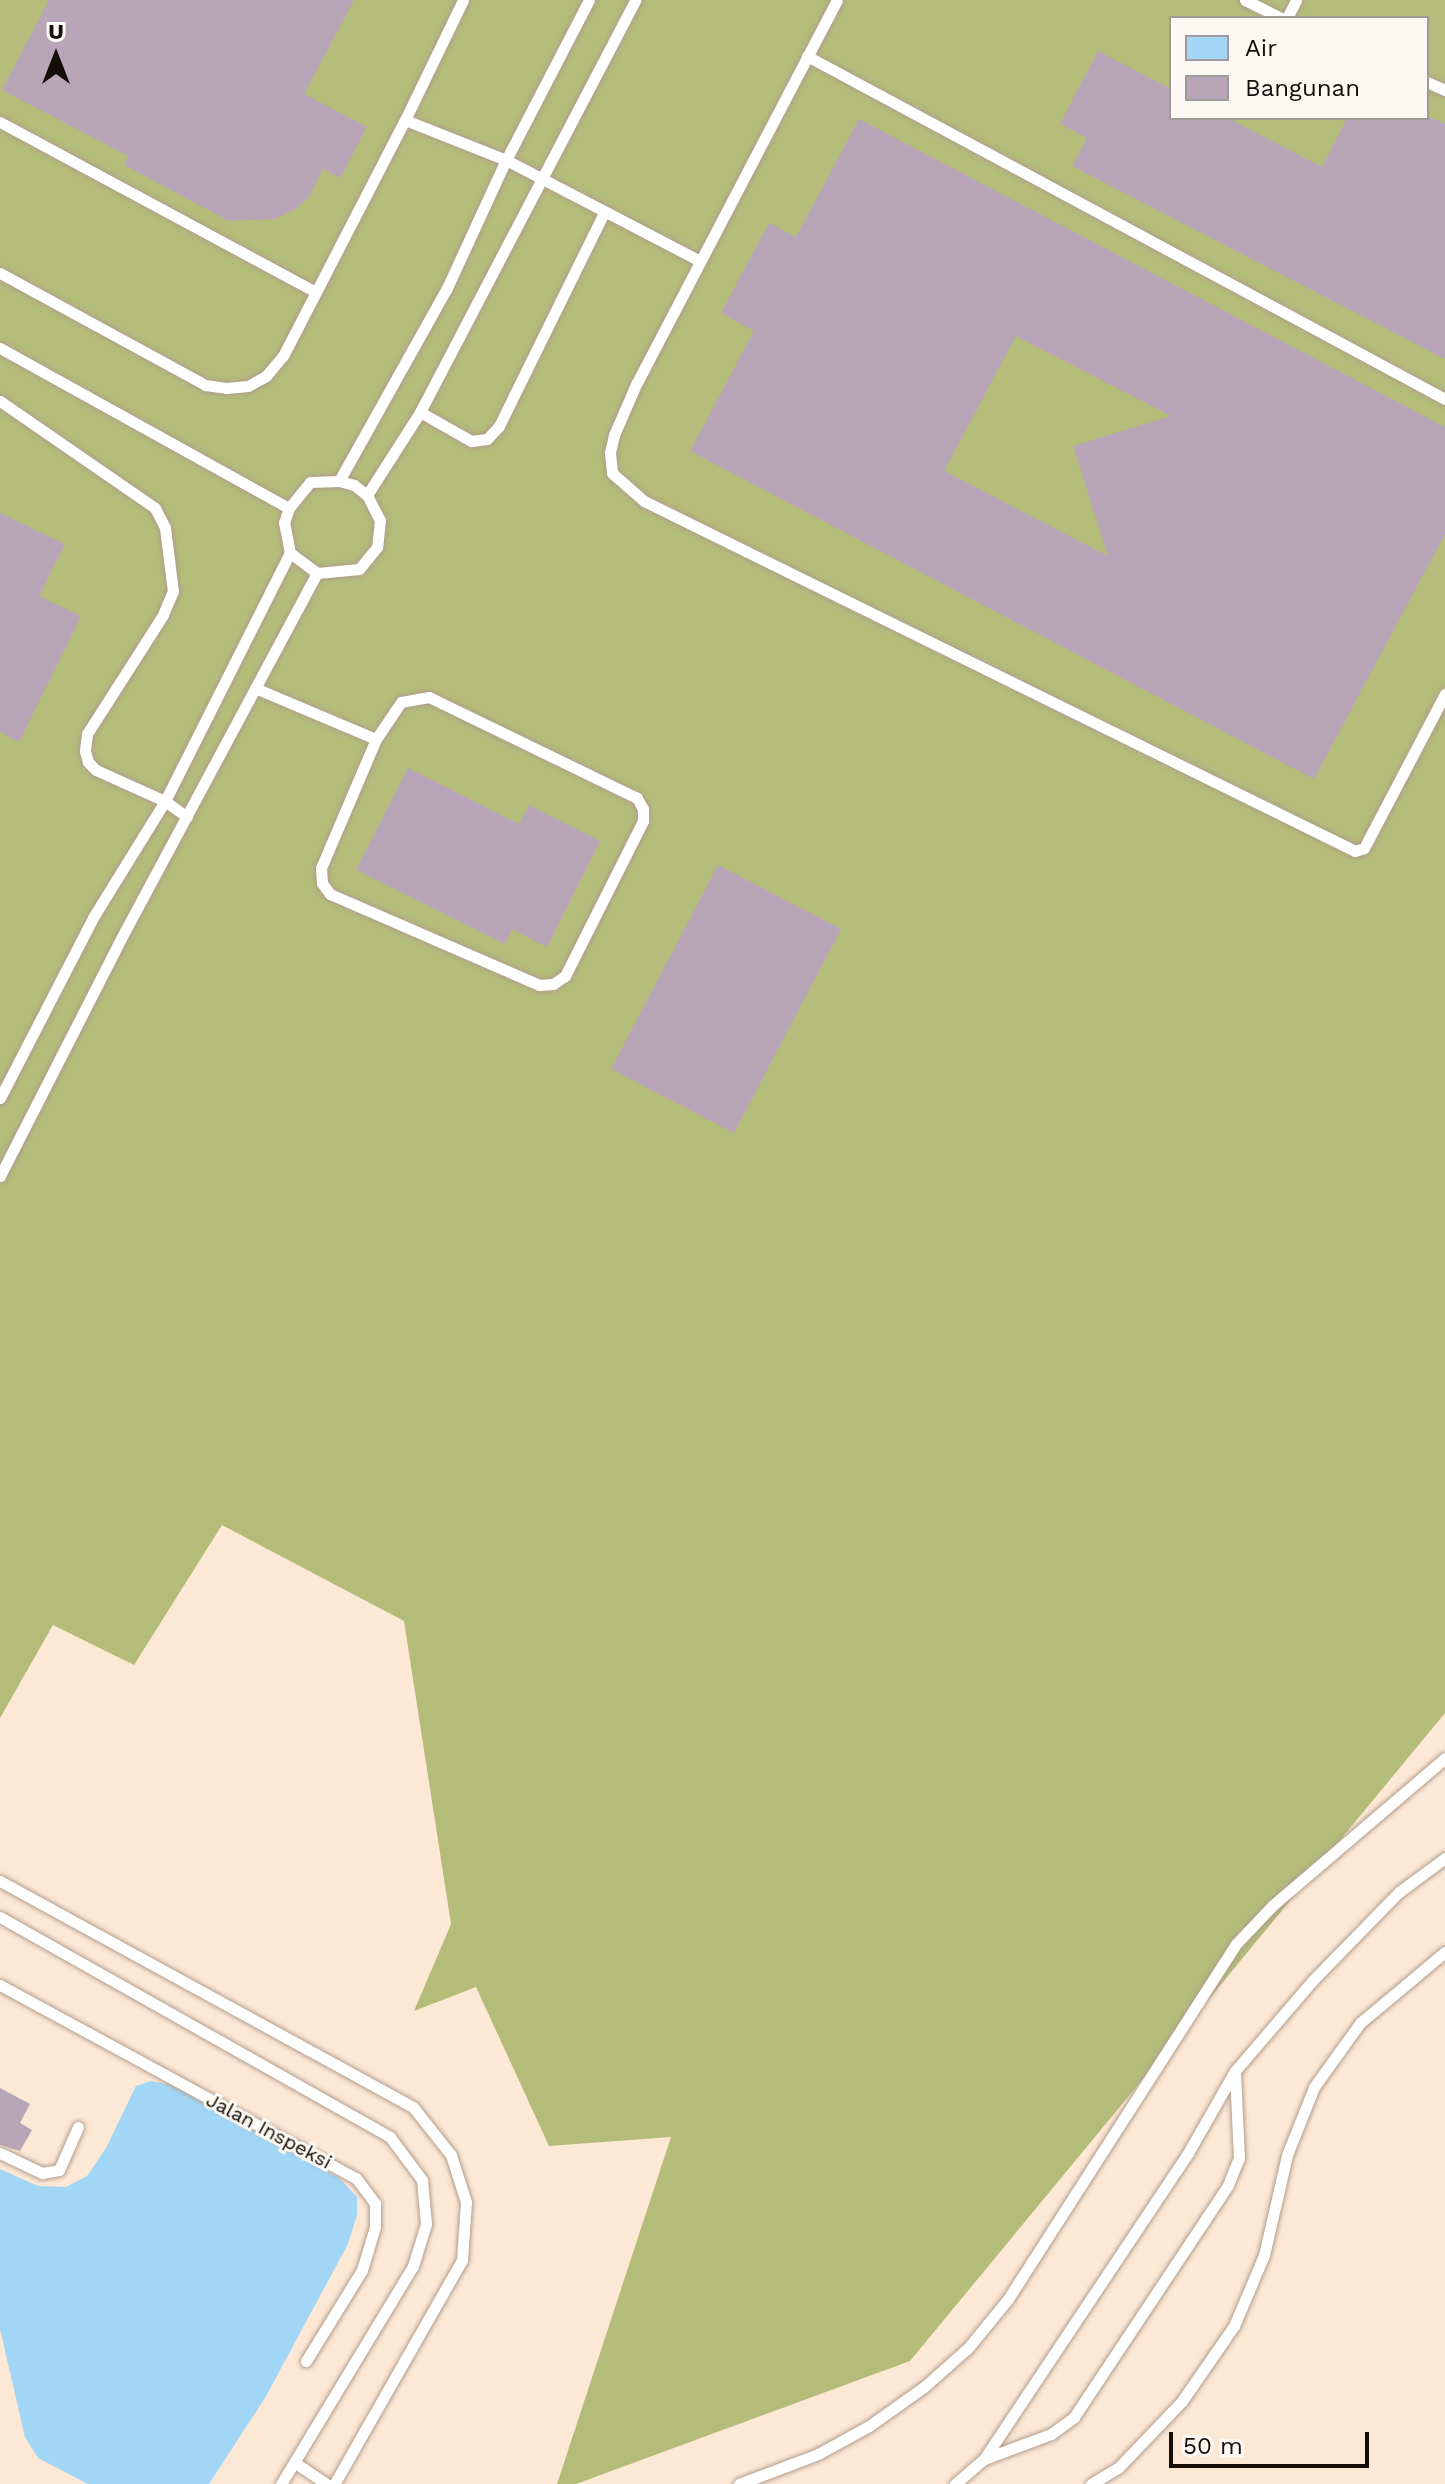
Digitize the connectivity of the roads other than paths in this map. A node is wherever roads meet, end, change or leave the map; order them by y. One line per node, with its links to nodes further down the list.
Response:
1 (463, 0): 8 (lane)
2 (589, 0): 10 (lane)
3 (635, 0): 11 (lane)
4 (837, 0): 7 (lane)
5 (1245, 0): 6 (lane)
6 (1277, 16)
7 (807, 56): 13 (lane); 17 (lane)
8 (405, 120): 10 (lane); 15 (lane)
9 (0, 122): 15 (lane)
10 (506, 160): 11 (lane); 20 (lane)
11 (541, 179): 12 (lane); 19 (lane)
12 (604, 213): 13 (lane); 19 (lane)
13 (700, 261): 26 (lane)
14 (0, 273): 15 (lane)
15 (314, 291)
16 (0, 348): 22 (lane)
17 (1445, 399)
18 (0, 401): 28 (lane)
19 (420, 412): 21 (lane)
20 (339, 481): 21 (lane); 22 (lane)
21 (367, 495): 24 (lane)
22 (289, 508): 23 (lane)
23 (290, 553): 24 (lane); 28 (lane)
24 (317, 573): 25 (lane)
25 (255, 688): 27 (lane); 29 (lane)
26 (1445, 694)
27 (376, 739): 27 (lane)
28 (165, 801): 29 (lane); 30 (lane)
29 (187, 817): 31 (lane)
30 (0, 1098)
31 (0, 1176)
32 (1445, 1758): 47 (lane)
33 (1445, 1858): 38 (lane)
34 (0, 1881): 46 (lane)
35 (0, 1917): 43 (lane)
36 (1445, 1952): 49 (lane)
37 (0, 1985): 41 (lane, Jalan Inspeksi)
38 (1235, 2071): 42 (lane); 42 (lane)
39 (78, 2127): 40 (lane)
40 (0, 2153)
41 (306, 2361)
42 (984, 2459): 48 (lane)
43 (294, 2462): 44 (lane); 45 (lane)
44 (281, 2484)
45 (327, 2484)
46 (334, 2484)
47 (739, 2484)
48 (955, 2484)
49 (1091, 2484)

